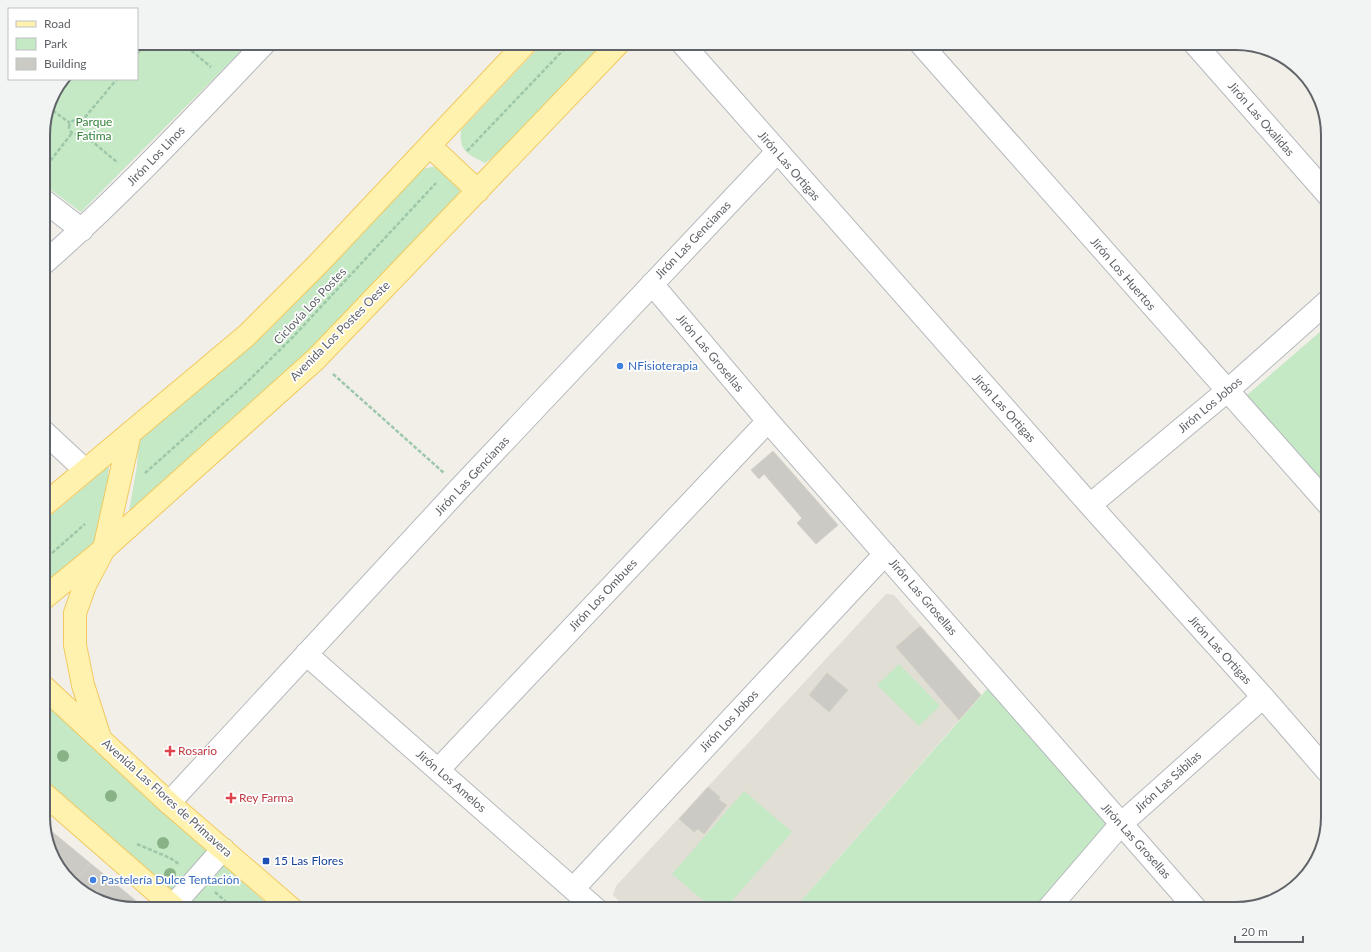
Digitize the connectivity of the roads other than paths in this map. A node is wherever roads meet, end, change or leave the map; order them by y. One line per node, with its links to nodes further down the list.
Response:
1 (258, 50): 12 (street, Jirón Los Linos)
2 (519, 50): 7 (main road)
3 (612, 50): 10 (main road, Avenida Los Postes Oeste)
4 (688, 50): 8 (street, Jirón Las Ortigas)
5 (926, 50): 16 (street, Jirón Los Huertos)
6 (1200, 50): 9 (street, Jirón Las Oxalidas)
7 (430, 146): 10 (main road); 18 (main road)
8 (777, 152): 14 (street, Jirón Las Gencianas); 23 (street, Jirón Las Ortigas)
9 (1321, 187)
10 (478, 191): 24 (main road, Avenida Los Postes Oeste)
11 (50, 205): 12 (street)
12 (82, 230): 13 (street, Jirón Los Linos)
13 (50, 258)
14 (652, 284): 17 (street, Jirón Las Grosellas); 27 (street, Jirón Las Gencianas)
15 (1321, 307): 16 (street, Jirón Los Jobos)
16 (1227, 391): 21 (street, Jirón Los Huertos); 23 (street, Jirón Los Jobos)
17 (768, 421): 25 (street, Jirón Las Grosellas); 32 (street, Jirón Los Ombues)
18 (130, 433): 20 (main road); 24 (main road)
19 (50, 437): 20 (street)
20 (85, 470): 22 (main road)
21 (1321, 496)
22 (50, 500)
23 (1090, 505): 29 (street, Jirón Las Ortigas)
24 (104, 549): 26 (main road, Avenida Los Postes Oeste); 30 (main road)
25 (885, 554): 35 (street, Jirón Las Grosellas); 37 (street, Jirón Los Jobos)
26 (50, 594)
27 (306, 654): 32 (street, Jirón Los Amelos); 34 (street, Jirón Las Gencianas)
28 (50, 693): 30 (main road, Avenida Las Flores de Primavera)
29 (1263, 697): 31 (street, Jirón Las Ortigas); 35 (street, Jirón Las Sábilas)
30 (100, 739): 34 (main road, Avenida Las Flores de Primavera)
31 (1321, 764)
32 (438, 770): 37 (street, Jirón Los Amelos)
33 (50, 799): 38 (main road)
34 (169, 803): 36 (main road, Avenida Las Flores de Primavera)
35 (1121, 824): 42 (street, Jirón Las Sábilas); 43 (street, Jirón Las Grosellas)
36 (223, 849): 39 (street); 40 (main road, Avenida Las Flores de Primavera)
37 (573, 889): 41 (street, Jirón Los Amelos)
38 (166, 902)
39 (178, 902)
40 (284, 902)
41 (588, 902)
42 (1054, 902)
43 (1190, 902)

